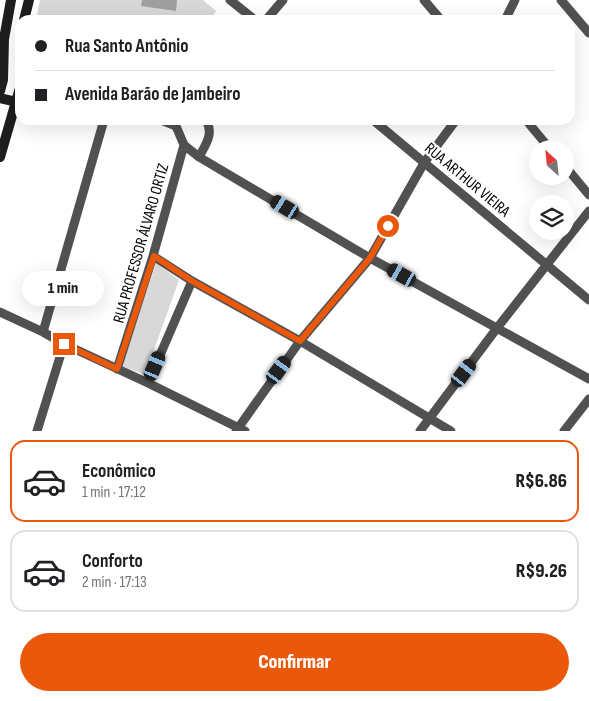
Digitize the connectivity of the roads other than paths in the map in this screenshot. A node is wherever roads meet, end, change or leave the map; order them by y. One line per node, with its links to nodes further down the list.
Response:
1 (11, 0): 16 (main road)
2 (28, 0): 8 (main road)
3 (230, 0): 9 (street)
4 (283, 0): 10 (street)
5 (424, 0): 11 (street)
6 (515, 0): 12 (street)
7 (561, 0): 13 (street)
8 (25, 15)
9 (248, 15)
10 (270, 15)
11 (437, 15)
12 (508, 15)
13 (574, 15)
14 (575, 16): 15 (street)
15 (589, 33)
16 (0, 91)
17 (15, 95): 18 (main road)
18 (0, 98)
19 (15, 104): 26 (main road)
20 (103, 125): 42 (street)
21 (179, 125): 28 (street)
22 (209, 125): 30 (street)
23 (380, 125): 31 (street, RUA ARTHUR VIEIRA)
24 (452, 125): 31 (street)
25 (530, 125): 27 (street)
26 (3, 135): 29 (main road)
27 (543, 140)
28 (184, 145): 30 (street); 35 (street, RUA PROFESSOR ÁLVARO ORTIZ)
29 (0, 157)
30 (199, 157): 36 (street)
31 (424, 163): 36 (street); 37 (street, RUA ARTHUR VIEIRA)
32 (574, 177): 33 (street)
33 (589, 195)
34 (589, 211): 37 (street)
35 (154, 256): 38 (street); 45 (street, RUA PROFESSOR ÁLVARO ORTIZ)
36 (370, 258): 41 (street); 43 (street)
37 (546, 264): 39 (street, RUA ARTHUR VIEIRA); 41 (street)
38 (192, 281): 43 (street); 47 (street)
39 (589, 300)
40 (0, 312): 42 (street)
41 (497, 328): 46 (street); 49 (street)
42 (43, 332): 44 (street)
43 (300, 341): 49 (street); 50 (street)
44 (64, 344): 45 (street); 51 (street)
45 (117, 369): 47 (street)
46 (589, 378)
47 (148, 383): 50 (street)
48 (589, 399): 54 (street)
49 (430, 418): 52 (street); 53 (street)
50 (240, 430)
51 (37, 431)
52 (420, 431)
53 (452, 431)
54 (564, 431)

